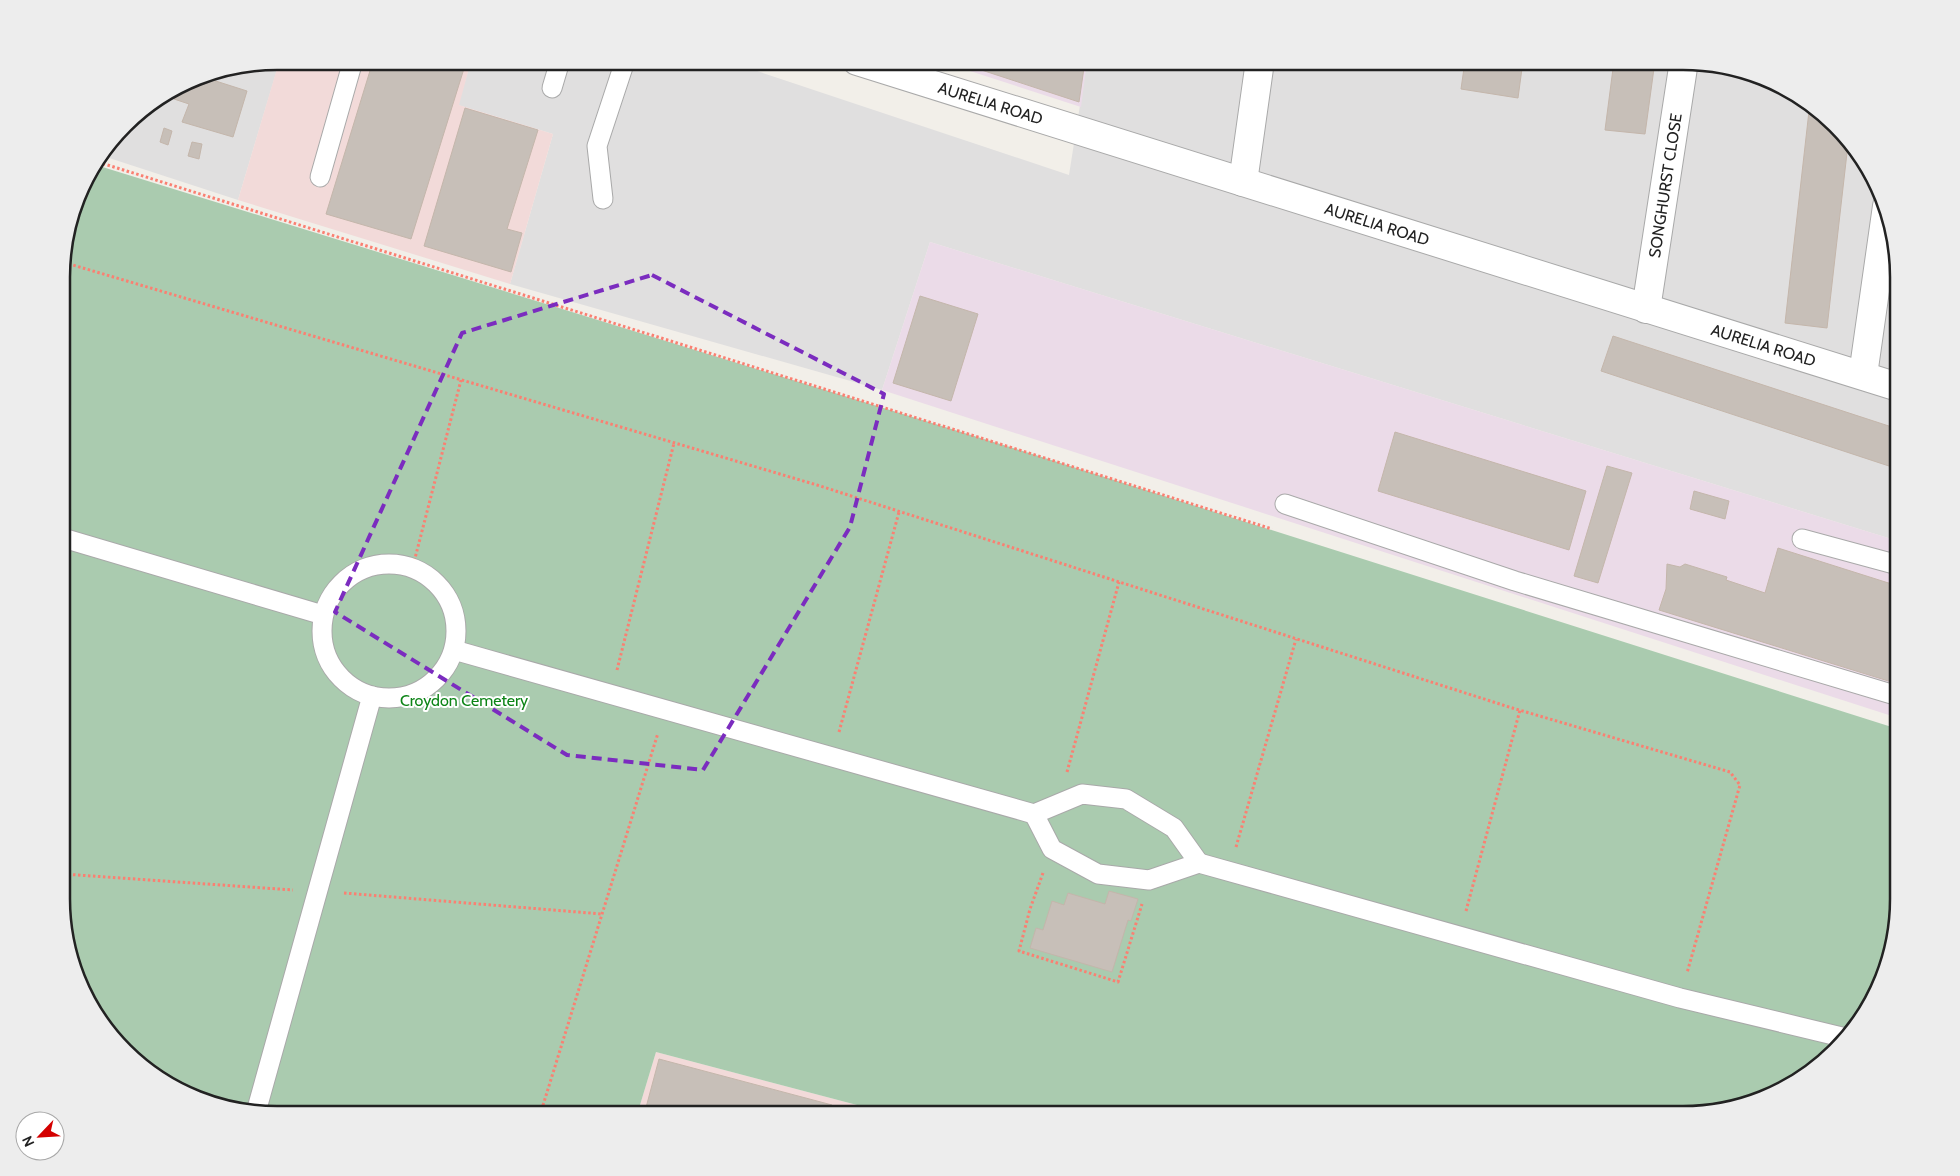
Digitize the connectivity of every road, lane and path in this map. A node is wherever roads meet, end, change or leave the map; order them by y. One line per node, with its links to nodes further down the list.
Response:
1 (350, 70): 9 (lane)
2 (557, 70): 7 (lane)
3 (622, 70): 11 (lane)
4 (886, 70): 10 (street, AURELIA ROAD)
5 (1259, 70): 10 (street)
6 (1683, 70): 14 (street, SONGHURST CLOSE)
7 (552, 88)
8 (104, 164): 21 (path)
9 (320, 177)
10 (1243, 182): 14 (street, AURELIA ROAD)
11 (603, 199)
12 (1883, 226): 15 (street)
13 (70, 264): 16 (path)
14 (1646, 309): 15 (street, AURELIA ROAD)
15 (1863, 375): 17 (street, AURELIA ROAD)
16 (461, 380): 18 (path); 25 (path)
17 (1890, 384)
18 (674, 443): 20 (path); 30 (path)
19 (1285, 504): 31 (lane)
20 (900, 512): 26 (path); 35 (path)
21 (1279, 531)
22 (1802, 539): 24 (lane)
23 (70, 540): 27 (lane)
24 (1890, 563)
25 (413, 566): 27 (lane); 29 (lane)
26 (1119, 582): 28 (path); 36 (path)
27 (323, 616): 32 (lane)
28 (1296, 639): 34 (path); 40 (path)
29 (454, 650): 30 (lane); 32 (lane)
30 (610, 694): 33 (lane)
31 (1890, 694)
32 (372, 696): 45 (lane)
33 (665, 710): 35 (lane); 46 (path)
34 (1520, 710): 42 (path); 43 (path)
35 (832, 757): 37 (lane)
36 (1058, 804): 37 (lane); 39 (lane)
37 (1034, 814): 38 (lane)
38 (1052, 849): 41 (lane); 41 (path)
39 (1200, 863): 40 (lane); 41 (lane)
40 (1229, 871): 42 (lane)
41 (1149, 880)
42 (1459, 936): 43 (lane)
43 (1680, 998): 44 (lane)
44 (1838, 1036)
45 (258, 1105)
46 (543, 1106)

